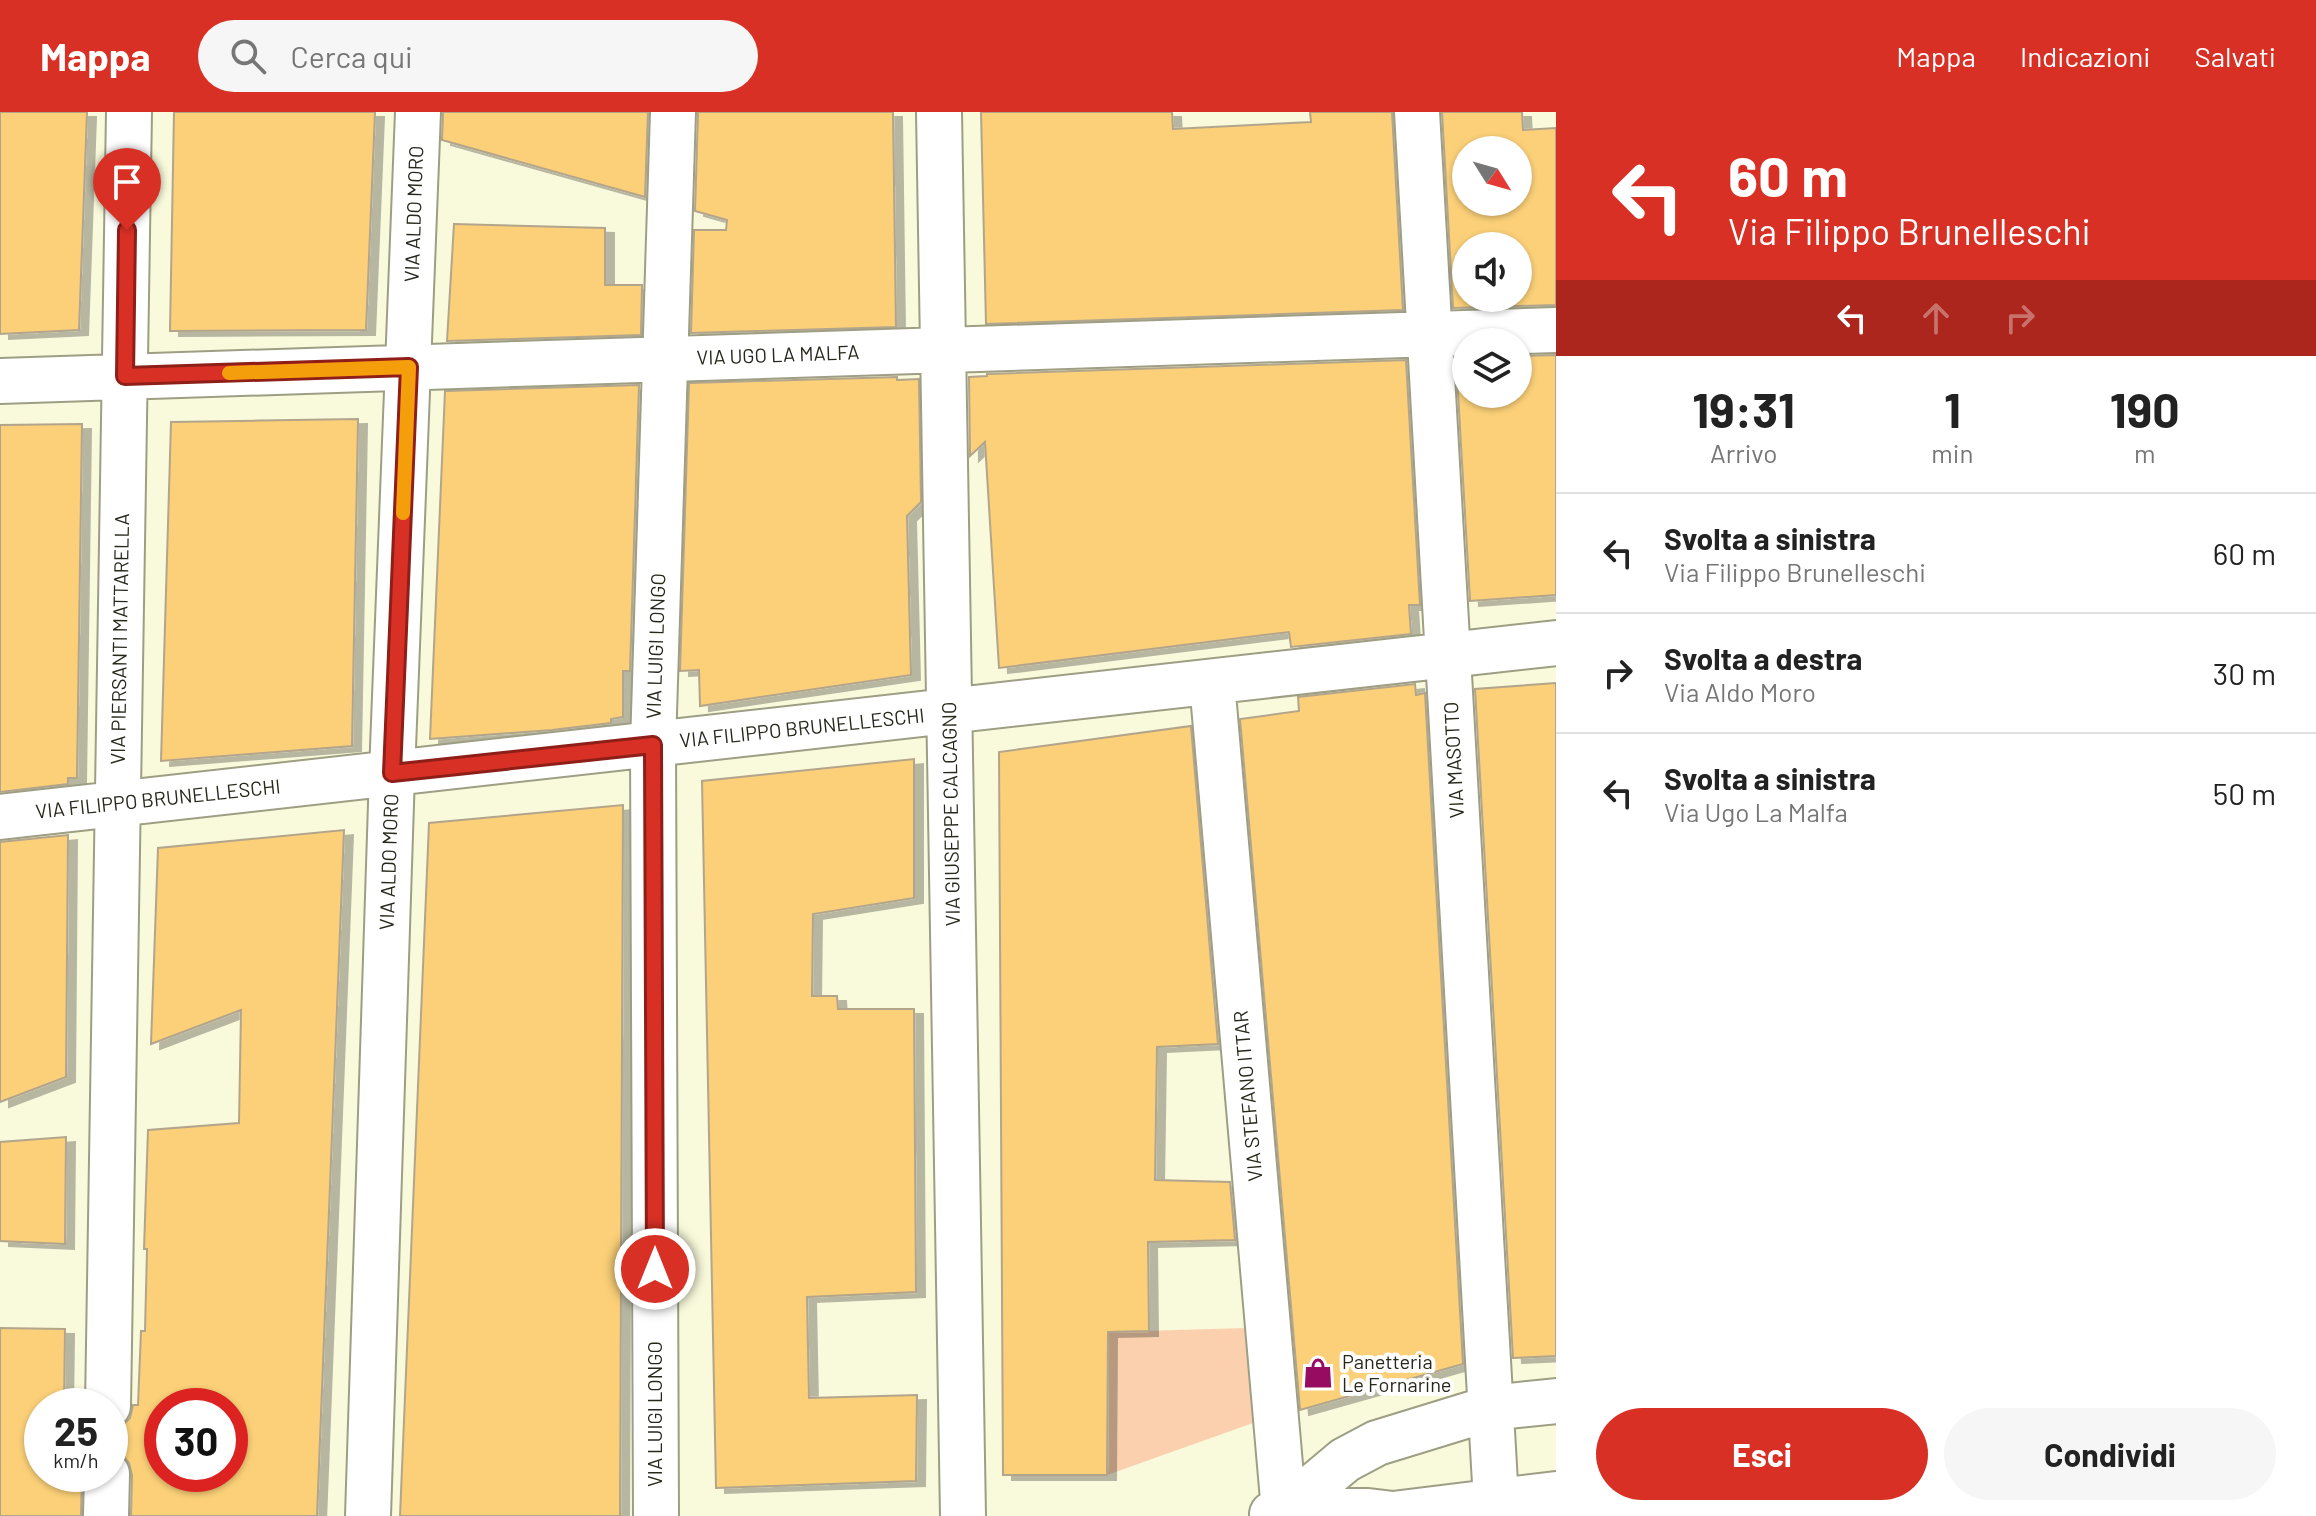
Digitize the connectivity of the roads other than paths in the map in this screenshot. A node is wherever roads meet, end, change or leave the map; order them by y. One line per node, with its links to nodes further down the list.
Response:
1 (129, 112): 11 (street, VIA PIERSANTI MATTARELLA)
2 (418, 112): 10 (street, VIA ALDO MORO)
3 (673, 112): 9 (street, VIA LUIGI LONGO)
4 (939, 112): 8 (street, VIA GIUSEPPE CALCAGNO)
5 (1417, 112): 7 (street, VIA MASOTTO)
6 (1556, 330): 7 (street, VIA UGO LA MALFA)
7 (1430, 334): 8 (street, VIA UGO LA MALFA); 14 (street, VIA MASOTTO)
8 (943, 349): 9 (street, VIA UGO LA MALFA); 16 (street, VIA GIUSEPPE CALCAGNO)
9 (665, 359): 10 (street, VIA UGO LA MALFA); 17 (street, VIA LUIGI LONGO)
10 (409, 367): 11 (street, VIA UGO LA MALFA); 18 (street, VIA ALDO MORO)
11 (125, 376): 12 (street, VIA UGO LA MALFA); 19 (street, VIA PIERSANTI MATTARELLA)
12 (0, 381)
13 (1556, 643): 14 (street, VIA FILIPPO BRUNELLESCHI)
14 (1448, 655): 15 (street, VIA FILIPPO BRUNELLESCHI); 23 (street, VIA MASOTTO)
15 (1212, 682): 16 (street, VIA FILIPPO BRUNELLESCHI); 27 (street, VIA STEFANO ITTAR)
16 (950, 711): 17 (street, VIA FILIPPO BRUNELLESCHI); 32 (street, VIA GIUSEPPE CALCAGNO)
17 (653, 745): 18 (street, VIA FILIPPO BRUNELLESCHI); 31 (street, VIA LUIGI LONGO)
18 (392, 773): 19 (street, VIA FILIPPO BRUNELLESCHI); 30 (street, VIA ALDO MORO)
19 (117, 804): 20 (street, VIA FILIPPO BRUNELLESCHI); 21 (street, VIA PIERSANTI MATTARELLA)
20 (0, 817)
21 (108, 1388)
22 (1556, 1401): 23 (street)
23 (1491, 1408): 26 (street, VIA MASOTTO); 27 (street)
24 (107, 1492): 29 (street)
25 (1556, 1494): 26 (street)
26 (1496, 1501): 28 (street)
27 (1273, 1514): 28 (street)
28 (1393, 1515)
29 (106, 1516)
30 (368, 1516)
31 (656, 1516)
32 (963, 1516)

